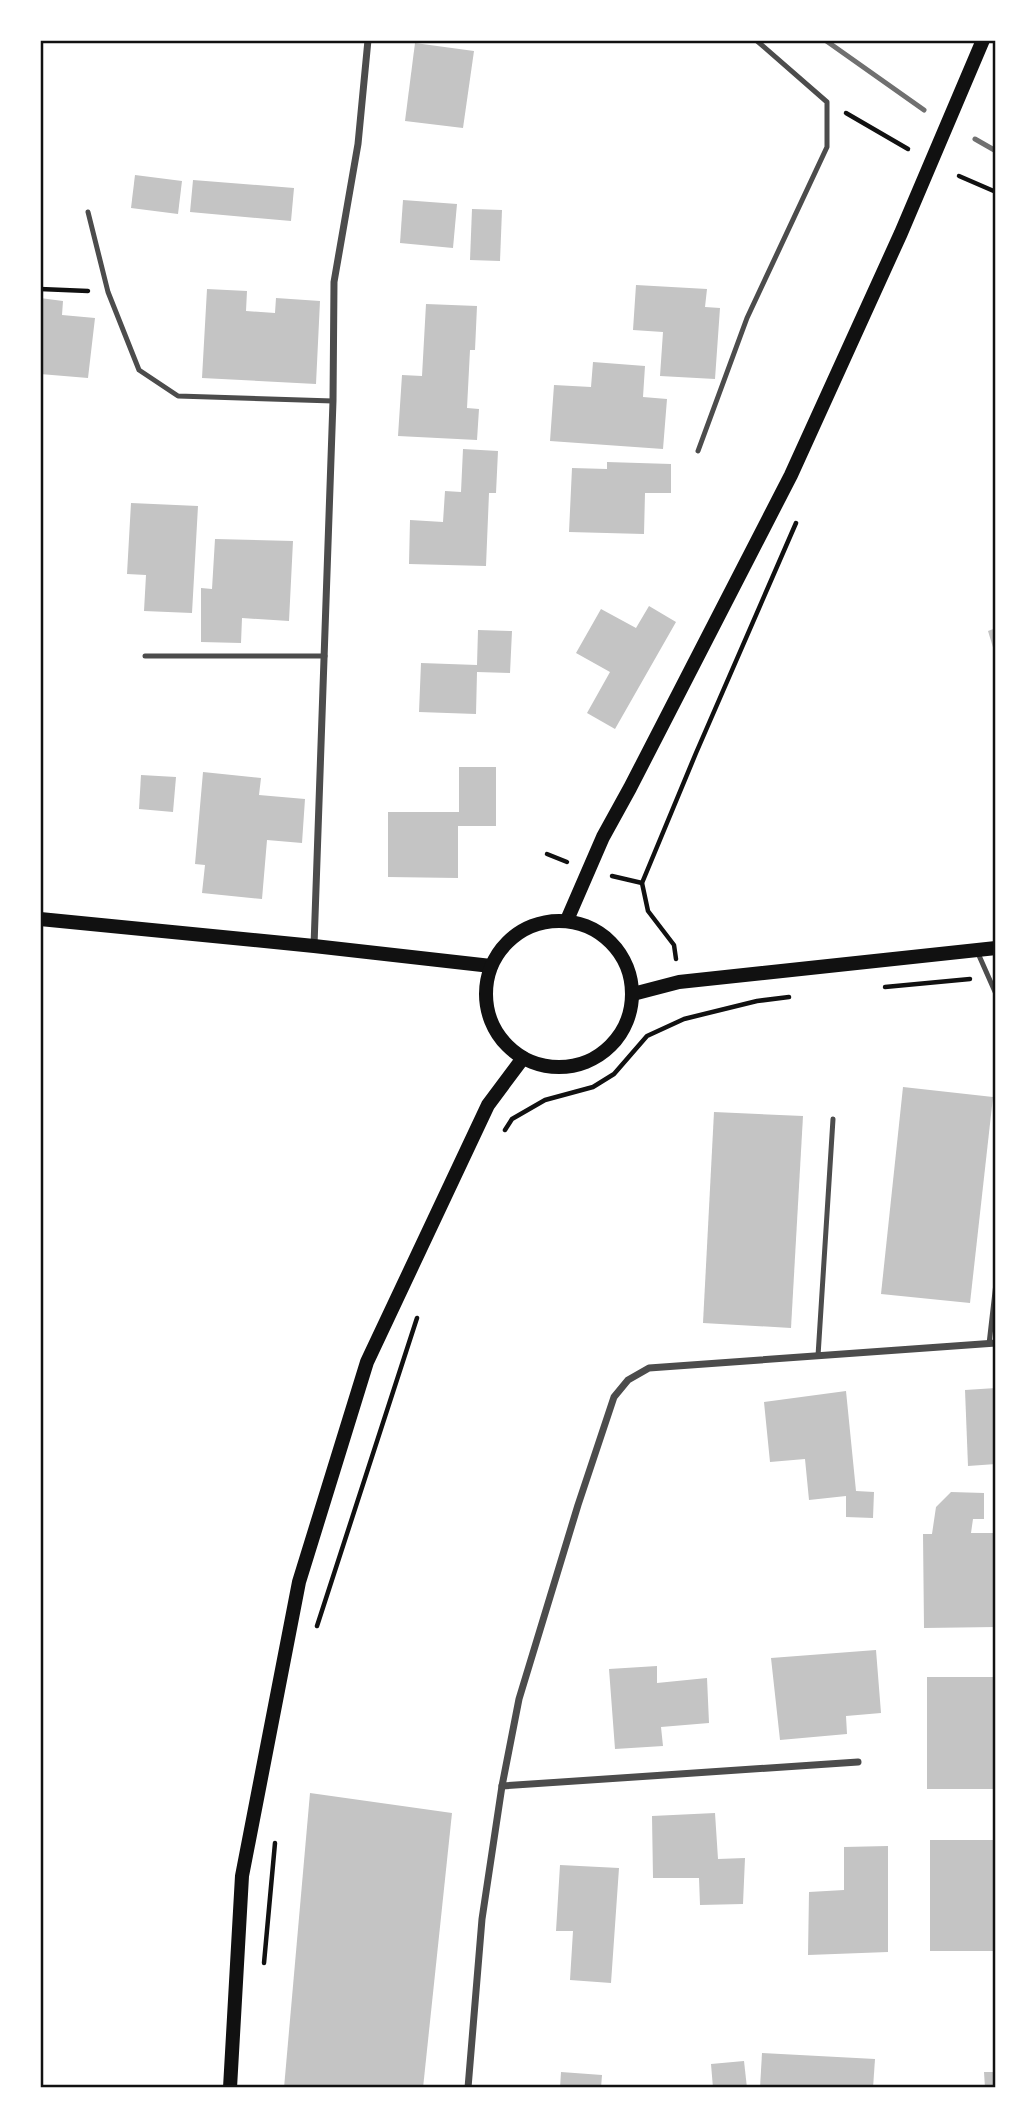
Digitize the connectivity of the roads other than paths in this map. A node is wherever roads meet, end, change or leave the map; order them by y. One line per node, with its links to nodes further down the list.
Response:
1 (368, 40): 5 (street)
2 (756, 40): 6 (lane)
3 (983, 40): 10 (main road)
4 (88, 212): 5 (lane)
5 (333, 401): 8 (street)
6 (698, 452)
7 (145, 656): 8 (lane)
8 (325, 656): 11 (street)
9 (40, 919): 11 (main road)
10 (567, 920): 14 (main road); 15 (main road)
11 (314, 946): 14 (main road)
12 (996, 948): 13 (main road)
13 (978, 951): 15 (main road); 16 (lane)
14 (491, 966): 17 (main road)
15 (633, 994): 17 (main road)
16 (996, 994)
17 (523, 1058): 24 (main road)
18 (832, 1119): 21 (lane)
19 (996, 1283): 20 (lane)
20 (992, 1344): 21 (street)
21 (818, 1356): 23 (street)
22 (858, 1762): 23 (street)
23 (502, 1786): 25 (street)
24 (230, 2088)
25 (468, 2088)

